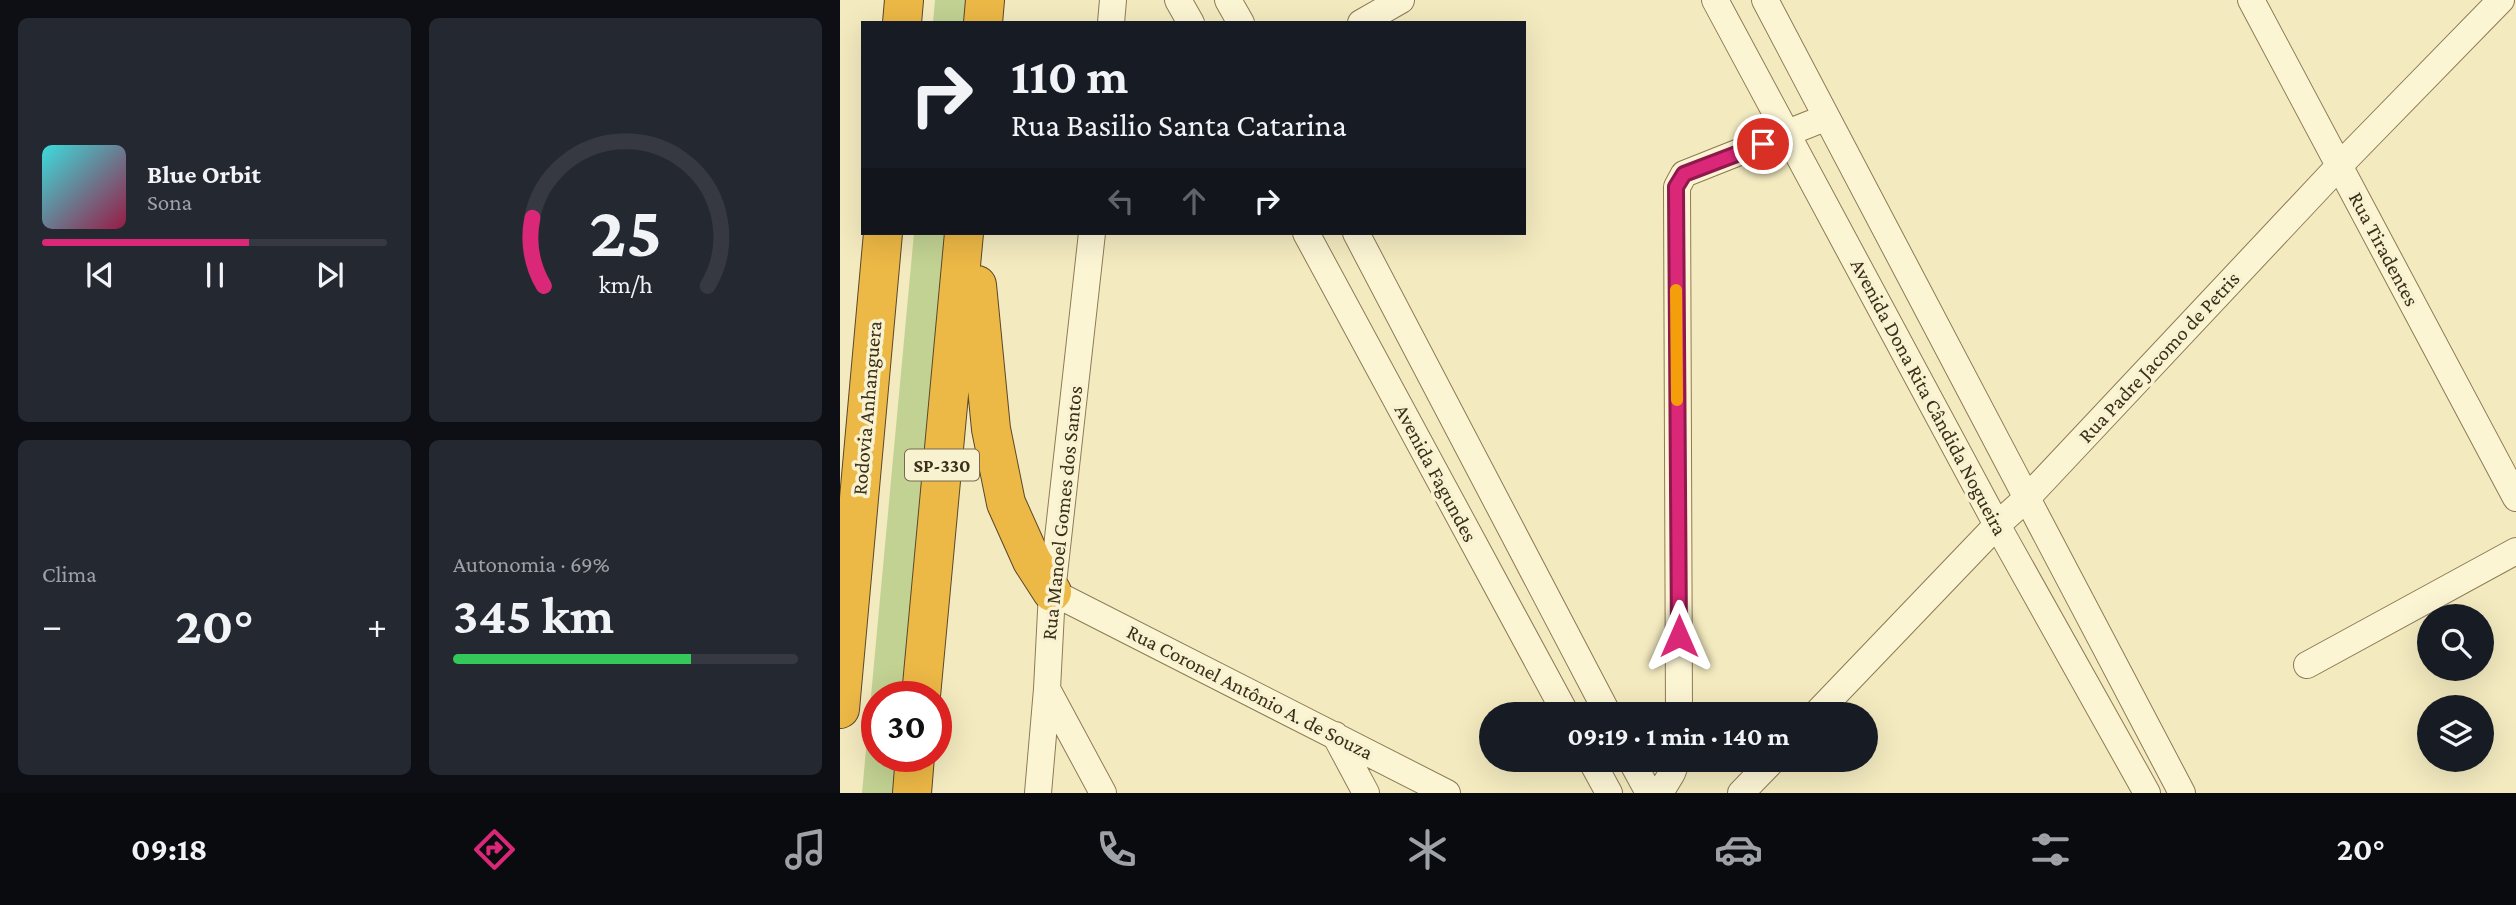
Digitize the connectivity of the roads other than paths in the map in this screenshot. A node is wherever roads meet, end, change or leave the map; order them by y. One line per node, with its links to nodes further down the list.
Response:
1 (904, 0): 11 (highway)
2 (985, 0): 12 (highway)
3 (1113, 0): 13 (street)
4 (1178, 0): 14 (street)
5 (1228, 0): 15 (street)
6 (1401, 0): 16 (street)
7 (1715, 0): 18 (street, Avenida Dona Rita Cândida Nogueira)
8 (1765, 0): 17 (street, Avenida Dona Rita Cândida Nogueira)
9 (2251, 0): 19 (street, Rua Tiradentes)
10 (2501, 0): 19 (street, Rua Padre Jacomo de Petris)
11 (902, 21)
12 (983, 21)
13 (1111, 21)
14 (1190, 21)
15 (1240, 21)
16 (1364, 21)
17 (1825, 118): 18 (street); 28 (street, Avenida Dona Rita Cândida Nogueira)
18 (1787, 134): 30 (street, Avenida Dona Rita Cândida Nogueira); 40 (street)
19 (2339, 166): 28 (street, Rua Padre Jacomo de Petris); 29 (street, Rua Tiradentes)
20 (883, 235): 42 (highway, Rodovia Anhanguera)
21 (964, 235): 36 (highway, SP-330)
22 (973, 235): 34 (highway)
23 (1092, 235): 34 (street, Rua Manoel Gomes dos Santos)
24 (1307, 235): 27 (street, Avenida Fagundes)
25 (1357, 235): 26 (street, Avenida Fagundes)
26 (1414, 340): 27 (street); 32 (street, Avenida Fagundes)
27 (1375, 359): 33 (street, Avenida Fagundes)
28 (2027, 498): 30 (street, Rua Padre Jacomo de Petris); 61 (street, Avenida Dona Rita Cândida Nogueira)
29 (2516, 498)
30 (1997, 524): 41 (street, Rua Padre Jacomo de Petris); 60 (street, Avenida Dona Rita Cândida Nogueira)
31 (2516, 551): 35 (street)
32 (1526, 557): 33 (street); 39 (street, Avenida Fagundes)
33 (1492, 576): 38 (street, Avenida Fagundes)
34 (1052, 592): 37 (street, Rua Manoel Gomes dos Santos); 43 (street, Rua Coronel Antônio A. de Souza)
35 (2307, 665)
36 (922, 681)
37 (1047, 689): 44 (street, Rua Manoel Gomes dos Santos); 53 (street)
38 (1560, 702)
39 (1602, 702)
40 (1679, 702)
41 (1827, 702)
42 (840, 709)
43 (1335, 735): 54 (street); 55 (street, Rua Coronel Antônio A. de Souza)
44 (1041, 760): 51 (street, Rua Manoel Gomes dos Santos); 52 (street)
45 (914, 772): 50 (highway)
46 (1598, 772): 56 (street)
47 (1638, 772): 57 (street)
48 (1672, 772): 58 (street)
49 (1761, 772): 59 (street)
50 (912, 793)
51 (1038, 793)
52 (1059, 793)
53 (1103, 793)
54 (1366, 793)
55 (1447, 793)
56 (1609, 793)
57 (1649, 793)
58 (1660, 793)
59 (1741, 793)
60 (2147, 793)
61 (2182, 793)

